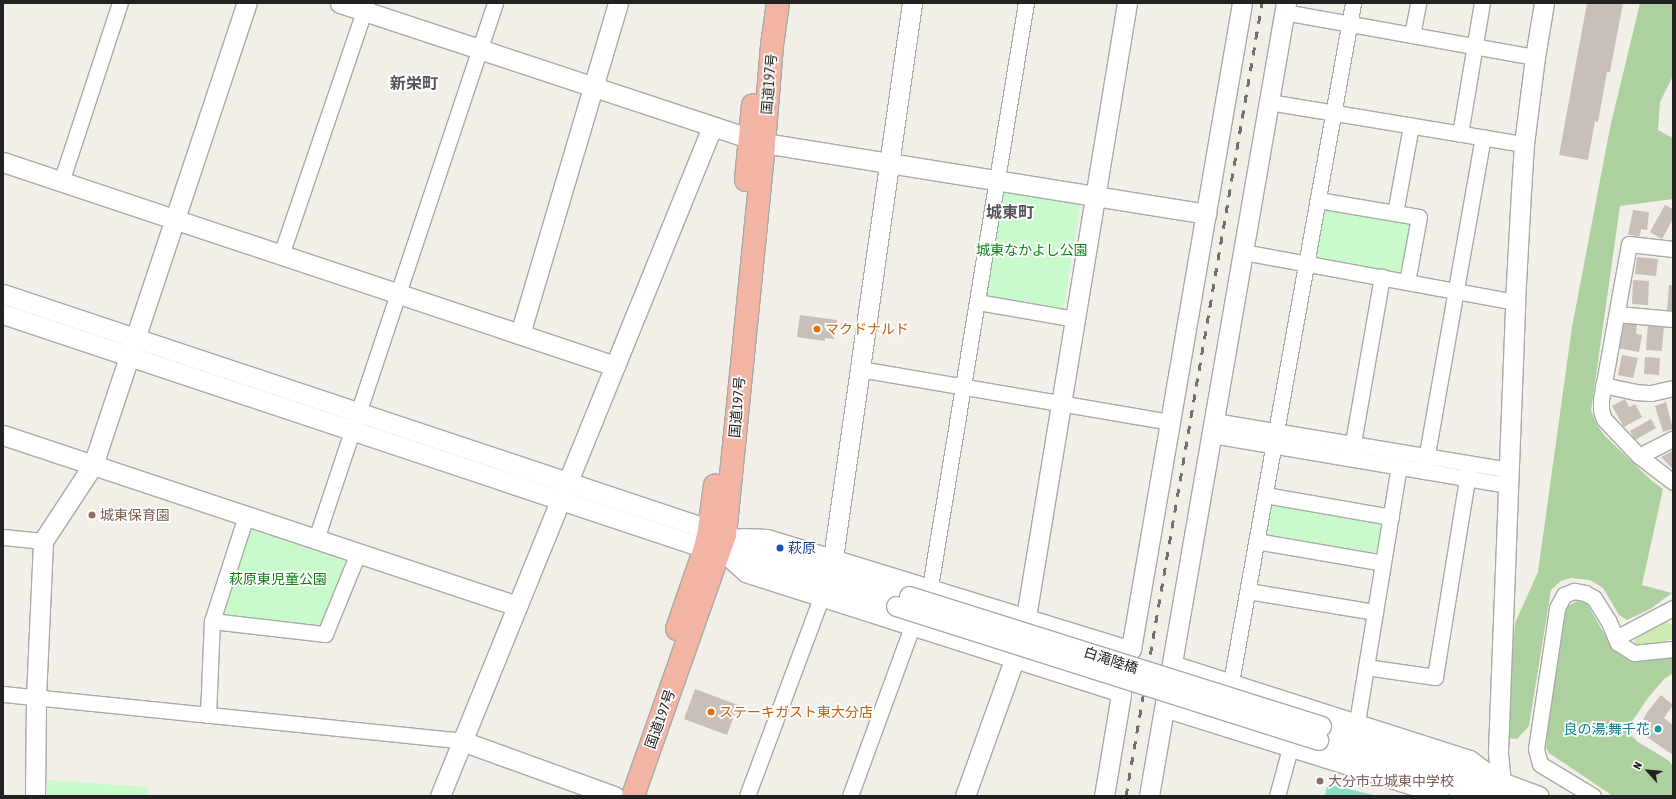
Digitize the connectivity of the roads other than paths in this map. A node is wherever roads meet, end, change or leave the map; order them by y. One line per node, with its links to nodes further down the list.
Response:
1 (120, 3): 35 (street)
2 (247, 3): 40 (street)
3 (340, 3): 16 (street)
4 (495, 3): 21 (street)
5 (618, 3): 23 (street)
6 (765, 3): 30 (highway, 国道197号)
7 (778, 3): 30 (highway, 国道197号)
8 (912, 3): 33 (street)
9 (1026, 3): 34 (street)
10 (1127, 3): 36 (street)
11 (1242, 3): 39 (street)
12 (1353, 3): 18 (street)
13 (1418, 3): 19 (street)
14 (1482, 3): 20 (street)
15 (1544, 3): 22 (street)
16 (365, 7): 21 (street); 43 (street)
17 (1285, 7): 18 (street); 24 (street)
18 (1349, 24): 19 (street); 25 (street)
19 (1412, 35): 20 (street)
20 (1474, 46): 22 (street); 28 (street)
21 (480, 50): 23 (street); 49 (street)
22 (1535, 57): 31 (street)
23 (593, 87): 27 (street); 56 (street)
24 (1269, 102): 25 (street); 42 (street)
25 (1333, 112): 26 (street); 37 (street)
26 (1411, 126): 28 (street); 38 (street)
27 (712, 127): 30 (street); 59 (street)
28 (1460, 134): 29 (street)
29 (1483, 138): 31 (street); 47 (street)
30 (757, 140): 33 (street); 88 (highway, 国道197号)
31 (1524, 144): 51 (street)
32 (3, 162): 35 (street)
33 (889, 163): 34 (street); 60 (street)
34 (997, 180): 36 (street); 50 (street)
35 (61, 182): 40 (street)
36 (1095, 196): 39 (street); 54 (street)
37 (1318, 200): 38 (street); 44 (street)
38 (1395, 213): 46 (street)
39 (1206, 214): 66 (street)
40 (175, 220): 43 (street); 57 (street)
41 (1673, 249): 53 (street)
42 (1243, 252): 44 (street); 67 (street)
43 (281, 255): 49 (street)
44 (1306, 264): 45 (street); 70 (street)
45 (1382, 277): 46 (street); 72 (street)
46 (1407, 282): 47 (street)
47 (1456, 291): 51 (street); 74 (street)
48 (3, 294): 57 (street)
49 (398, 294): 56 (street); 65 (street)
50 (977, 302): 54 (street); 62 (street)
51 (1515, 302): 78 (street)
52 (3, 314): 58 (street)
53 (1617, 314): 55 (street); 61 (street)
54 (1075, 319): 64 (street)
55 (1673, 319)
56 (520, 334): 59 (street)
57 (136, 338): 58 (street); 65 (street)
58 (130, 356): 68 (street); 75 (street)
59 (615, 366): 79 (street)
60 (860, 369): 62 (street); 91 (street)
61 (1603, 385): 63 (street); 73 (street)
62 (963, 387): 64 (street); 93 (street)
63 (1673, 388)
64 (1061, 404): 66 (street); 99 (street)
65 (358, 412): 68 (street); 79 (street)
66 (1170, 422): 103 (street)
67 (1213, 428): 70 (street); 106 (street)
68 (353, 430): 82 (street); 86 (street)
69 (3, 435): 75 (street)
70 (1275, 438): 72 (street); 81 (street)
71 (1673, 439): 73 (street)
72 (1351, 451): 74 (street); 76 (street)
73 (1639, 456): 80 (street)
74 (1425, 463): 76 (street); 77 (street)
75 (93, 465): 83 (street); 87 (street)
76 (1399, 466): 84 (street)
77 (1468, 470): 78 (street); 107 (street)
78 (1509, 477): 118 (street)
79 (567, 482): 82 (street); 88 (street)
80 (1673, 482)
81 (1265, 495): 84 (street); 89 (street)
82 (560, 500): 88 (street); 96 (street)
83 (246, 516): 86 (street); 100 (street)
84 (1391, 517): 92 (street)
85 (3, 536): 87 (street)
86 (316, 539): 90 (street)
87 (43, 541): 111 (street)
88 (715, 541): 91 (street); 95 (street); 115 (street, 白滝陸橋, bridge); 122 (highway, 国道197号); 123 (highway, 国道197号)
89 (1256, 541): 92 (street); 94 (street)
90 (358, 553): 96 (street); 100 (street)
91 (833, 558): 93 (street)
92 (1383, 563): 98 (street)
93 (930, 587): 99 (street)
94 (1248, 591): 98 (street); 108 (street)
95 (820, 598): 101 (street); 124 (street)
96 (517, 606): 116 (street)
97 (1673, 608): 102 (street)
98 (1375, 612): 107 (street)
99 (1026, 617): 103 (street); 105 (street)
100 (212, 621): 113 (street)
101 (912, 627): 105 (street); 125 (street)
102 (1616, 638): 104 (street); 133 (street)
103 (1131, 649): 110 (street)
104 (1673, 650)
105 (1014, 660): 110 (street); 126 (street)
106 (1172, 663): 108 (street); 112 (street)
107 (1366, 667): 114 (street)
108 (1231, 682): 114 (street)
109 (3, 694): 111 (street)
110 (1121, 694): 127 (street)
111 (36, 697): 113 (street); 119 (street)
112 (1164, 708): 117 (street); 128 (street)
113 (208, 715): 116 (street)
114 (1358, 722): 118 (street)
115 (1320, 733): 118 (street); 131 (street)
116 (462, 741): 120 (street); 121 (street)
117 (1290, 748): 129 (street); 130 (street)
118 (1504, 791): 132 (street)
119 (35, 796)
120 (440, 796)
121 (614, 796)
122 (618, 796)
123 (633, 796)
124 (747, 796)
125 (850, 796)
126 (965, 796)
127 (1104, 796)
128 (1149, 796)
129 (1276, 796)
130 (1441, 796)
131 (1484, 796)
132 (1539, 796)
133 (1593, 796)

